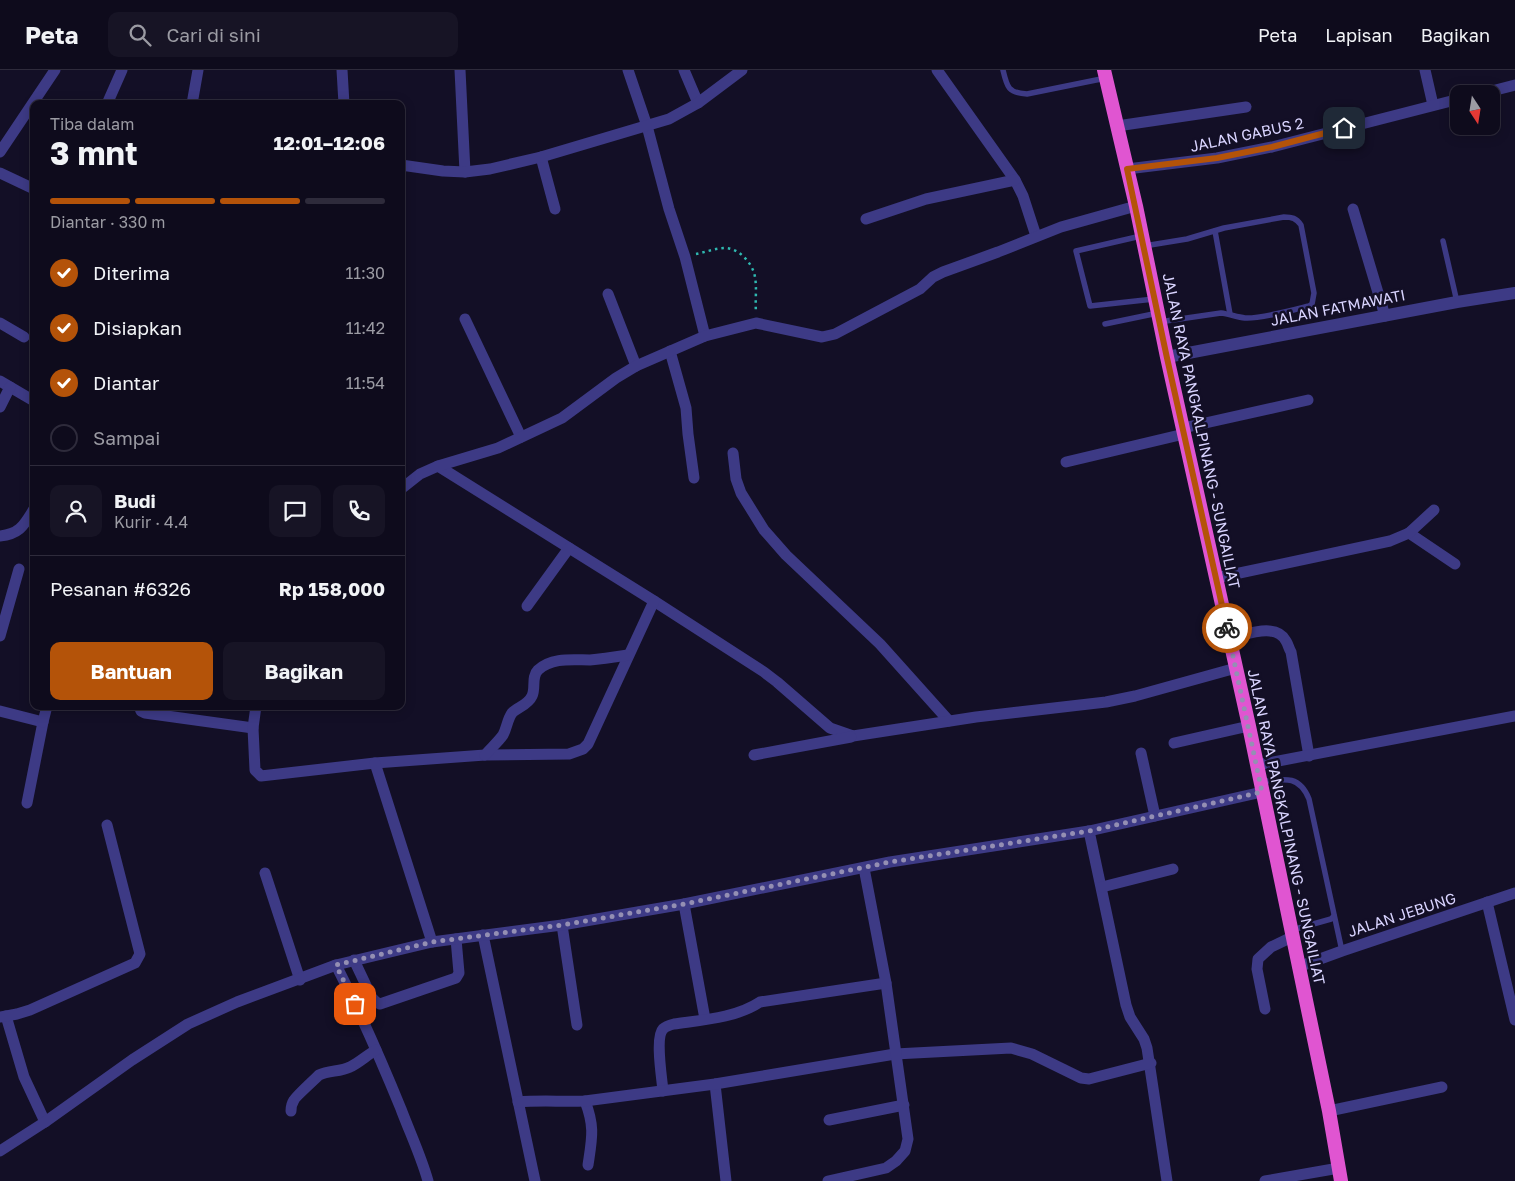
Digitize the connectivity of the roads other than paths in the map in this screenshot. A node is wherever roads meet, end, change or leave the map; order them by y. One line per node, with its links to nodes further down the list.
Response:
1 (55, 70): 15 (street)
2 (122, 70): 16 (street)
3 (198, 70): 17 (street)
4 (342, 70): 18 (street)
5 (460, 70): 30 (street)
6 (628, 70): 24 (street)
7 (684, 70): 20 (street)
8 (742, 70): 20 (street)
9 (937, 70): 32 (street)
10 (1003, 70): 12 (lane)
11 (1425, 70): 21 (street)
12 (1105, 74): 25 (highway, JALAN RAYA PANGKALPINANG - SUNGAILIAT)
13 (1515, 85): 14 (street)
14 (1500, 89)
15 (35, 100)
16 (109, 100)
17 (193, 100)
18 (344, 100)
19 (1450, 101): 21 (street, JALAN GABUS 2)
20 (698, 102): 24 (street)
21 (1433, 105): 29 (street, JALAN GABUS 2)
22 (30, 107): 26 (street)
23 (1246, 107): 25 (street)
24 (647, 126): 27 (street); 51 (street)
25 (1117, 126): 29 (highway, JALAN RAYA PANGKALPINANG - SUNGAILIAT)
26 (0, 152)
27 (541, 157): 30 (street); 35 (street)
28 (405, 166): 30 (street)
29 (1127, 169): 34 (highway, JALAN RAYA PANGKALPINANG - SUNGAILIAT)
30 (465, 172)
31 (0, 173): 33 (street)
32 (1015, 180): 37 (street); 39 (street)
33 (30, 187)
34 (1136, 206): 39 (street); 40 (highway, JALAN RAYA PANGKALPINANG - SUNGAILIAT)
35 (555, 209)
36 (1353, 209): 47 (street)
37 (866, 219)
38 (1215, 231): 40 (lane); 46 (lane); 46 (lane)
39 (1036, 236): 51 (street)
40 (1142, 241): 45 (highway, JALAN RAYA PANGKALPINANG - SUNGAILIAT); 45 (lane)
41 (1443, 241): 44 (lane)
42 (1515, 293): 44 (street, JALAN FATMAWATI)
43 (608, 294): 55 (street)
44 (1457, 302): 47 (street, JALAN FATMAWATI)
45 (1157, 311): 46 (lane); 50 (lane); 54 (highway, JALAN RAYA PANGKALPINANG - SUNGAILIAT)
46 (1230, 314)
47 (1385, 316): 54 (street, JALAN FATMAWATI)
48 (466, 319): 62 (street)
49 (0, 323): 52 (street)
50 (1105, 324)
51 (704, 336): 53 (street)
52 (24, 337)
53 (670, 351): 55 (street); 66 (street)
54 (1167, 358): 61 (highway, JALAN RAYA PANGKALPINANG - SUNGAILIAT)
55 (636, 366): 62 (street)
56 (0, 381): 57 (street)
57 (10, 387): 58 (street); 60 (street)
58 (30, 399)
59 (1308, 400): 61 (street)
60 (0, 407)
61 (1183, 431): 64 (street); 75 (highway, JALAN RAYA PANGKALPINANG - SUNGAILIAT)
62 (521, 438): 65 (street)
63 (733, 453): 87 (street)
64 (1066, 462)
65 (438, 466): 67 (street); 72 (street)
66 (694, 478)
67 (405, 486)
68 (1434, 510): 70 (street)
69 (30, 515): 71 (street)
70 (1409, 533): 73 (street); 75 (street)
71 (0, 536)
72 (568, 548): 76 (street); 77 (street)
73 (1455, 564)
74 (19, 569): 78 (street)
75 (1216, 578): 79 (highway, JALAN RAYA PANGKALPINANG - SUNGAILIAT)
76 (654, 601): 80 (street); 91 (street)
77 (527, 606)
78 (0, 636)
79 (1230, 638): 81 (highway, JALAN RAYA PANGKALPINANG - SUNGAILIAT); 96 (street)
80 (628, 655): 94 (street); 94 (street)
81 (1236, 668): 87 (street); 89 (highway, JALAN RAYA PANGKALPINANG - SUNGAILIAT)
82 (46, 710): 88 (street)
83 (141, 710): 90 (street)
84 (255, 710): 90 (street)
85 (0, 711): 88 (street)
86 (1515, 716): 96 (street)
87 (950, 721): 91 (street)
88 (43, 722): 100 (street)
89 (1249, 726): 92 (street); 98 (highway, JALAN RAYA PANGKALPINANG - SUNGAILIAT)
90 (253, 728): 97 (street)
91 (853, 736): 95 (street)
92 (1174, 743)
93 (1140, 753): 101 (street)
94 (485, 755): 97 (street)
95 (754, 755)
96 (1309, 756): 98 (street)
97 (375, 763): 116 (street)
98 (1257, 765): 99 (highway, JALAN RAYA PANGKALPINANG - SUNGAILIAT)
99 (1261, 787): 101 (street); 111 (lane); 113 (highway, JALAN RAYA PANGKALPINANG - SUNGAILIAT)
100 (27, 802)
101 (1155, 816): 103 (street)
102 (107, 825): 124 (street)
103 (1089, 831): 104 (street); 107 (street)
104 (864, 868): 110 (street); 122 (street)
105 (1173, 869): 107 (street)
106 (265, 873): 121 (street)
107 (1102, 888): 130 (street)
108 (1515, 893): 109 (street, JALAN JEBUNG)
109 (1487, 902): 117 (street, JALAN JEBUNG); 126 (street)
110 (684, 904): 112 (street); 125 (street)
111 (1334, 916): 113 (lane); 117 (lane)
112 (562, 925): 114 (street); 127 (street)
113 (1291, 934): 120 (highway, JALAN RAYA PANGKALPINANG - SUNGAILIAT); 123 (street)
114 (483, 935): 115 (street); 135 (street)
115 (456, 939): 116 (street); 118 (street)
116 (432, 942): 118 (street)
117 (1342, 951): 120 (street, JALAN JEBUNG)
118 (354, 960): 119 (street)
119 (336, 965): 121 (street); 128 (street)
120 (1298, 968): 138 (highway, JALAN RAYA PANGKALPINANG - SUNGAILIAT)
121 (300, 980): 140 (street)
122 (886, 983): 125 (street); 129 (street)
123 (1265, 1009)
124 (3, 1017): 140 (street)
125 (706, 1019): 133 (street)
126 (1515, 1020)
127 (577, 1025)
128 (376, 1050): 137 (street); 144 (street)
129 (895, 1054): 130 (street); 131 (street); 136 (street)
130 (1150, 1063): 148 (street)
131 (715, 1084): 133 (street); 146 (street)
132 (1442, 1087): 138 (street)
133 (663, 1091): 134 (street)
134 (585, 1101): 135 (street); 142 (street)
135 (518, 1102): 145 (street)
136 (904, 1105): 139 (street); 147 (street)
137 (291, 1111)
138 (1329, 1111): 143 (highway, JALAN RAYA PANGKALPINANG - SUNGAILIAT)
139 (829, 1120)
140 (45, 1122): 141 (street)
141 (0, 1151)
142 (588, 1165)
143 (1340, 1174): 149 (street)
144 (428, 1181)
145 (535, 1181)
146 (726, 1181)
147 (828, 1181)
148 (1167, 1181)
149 (1265, 1181)

